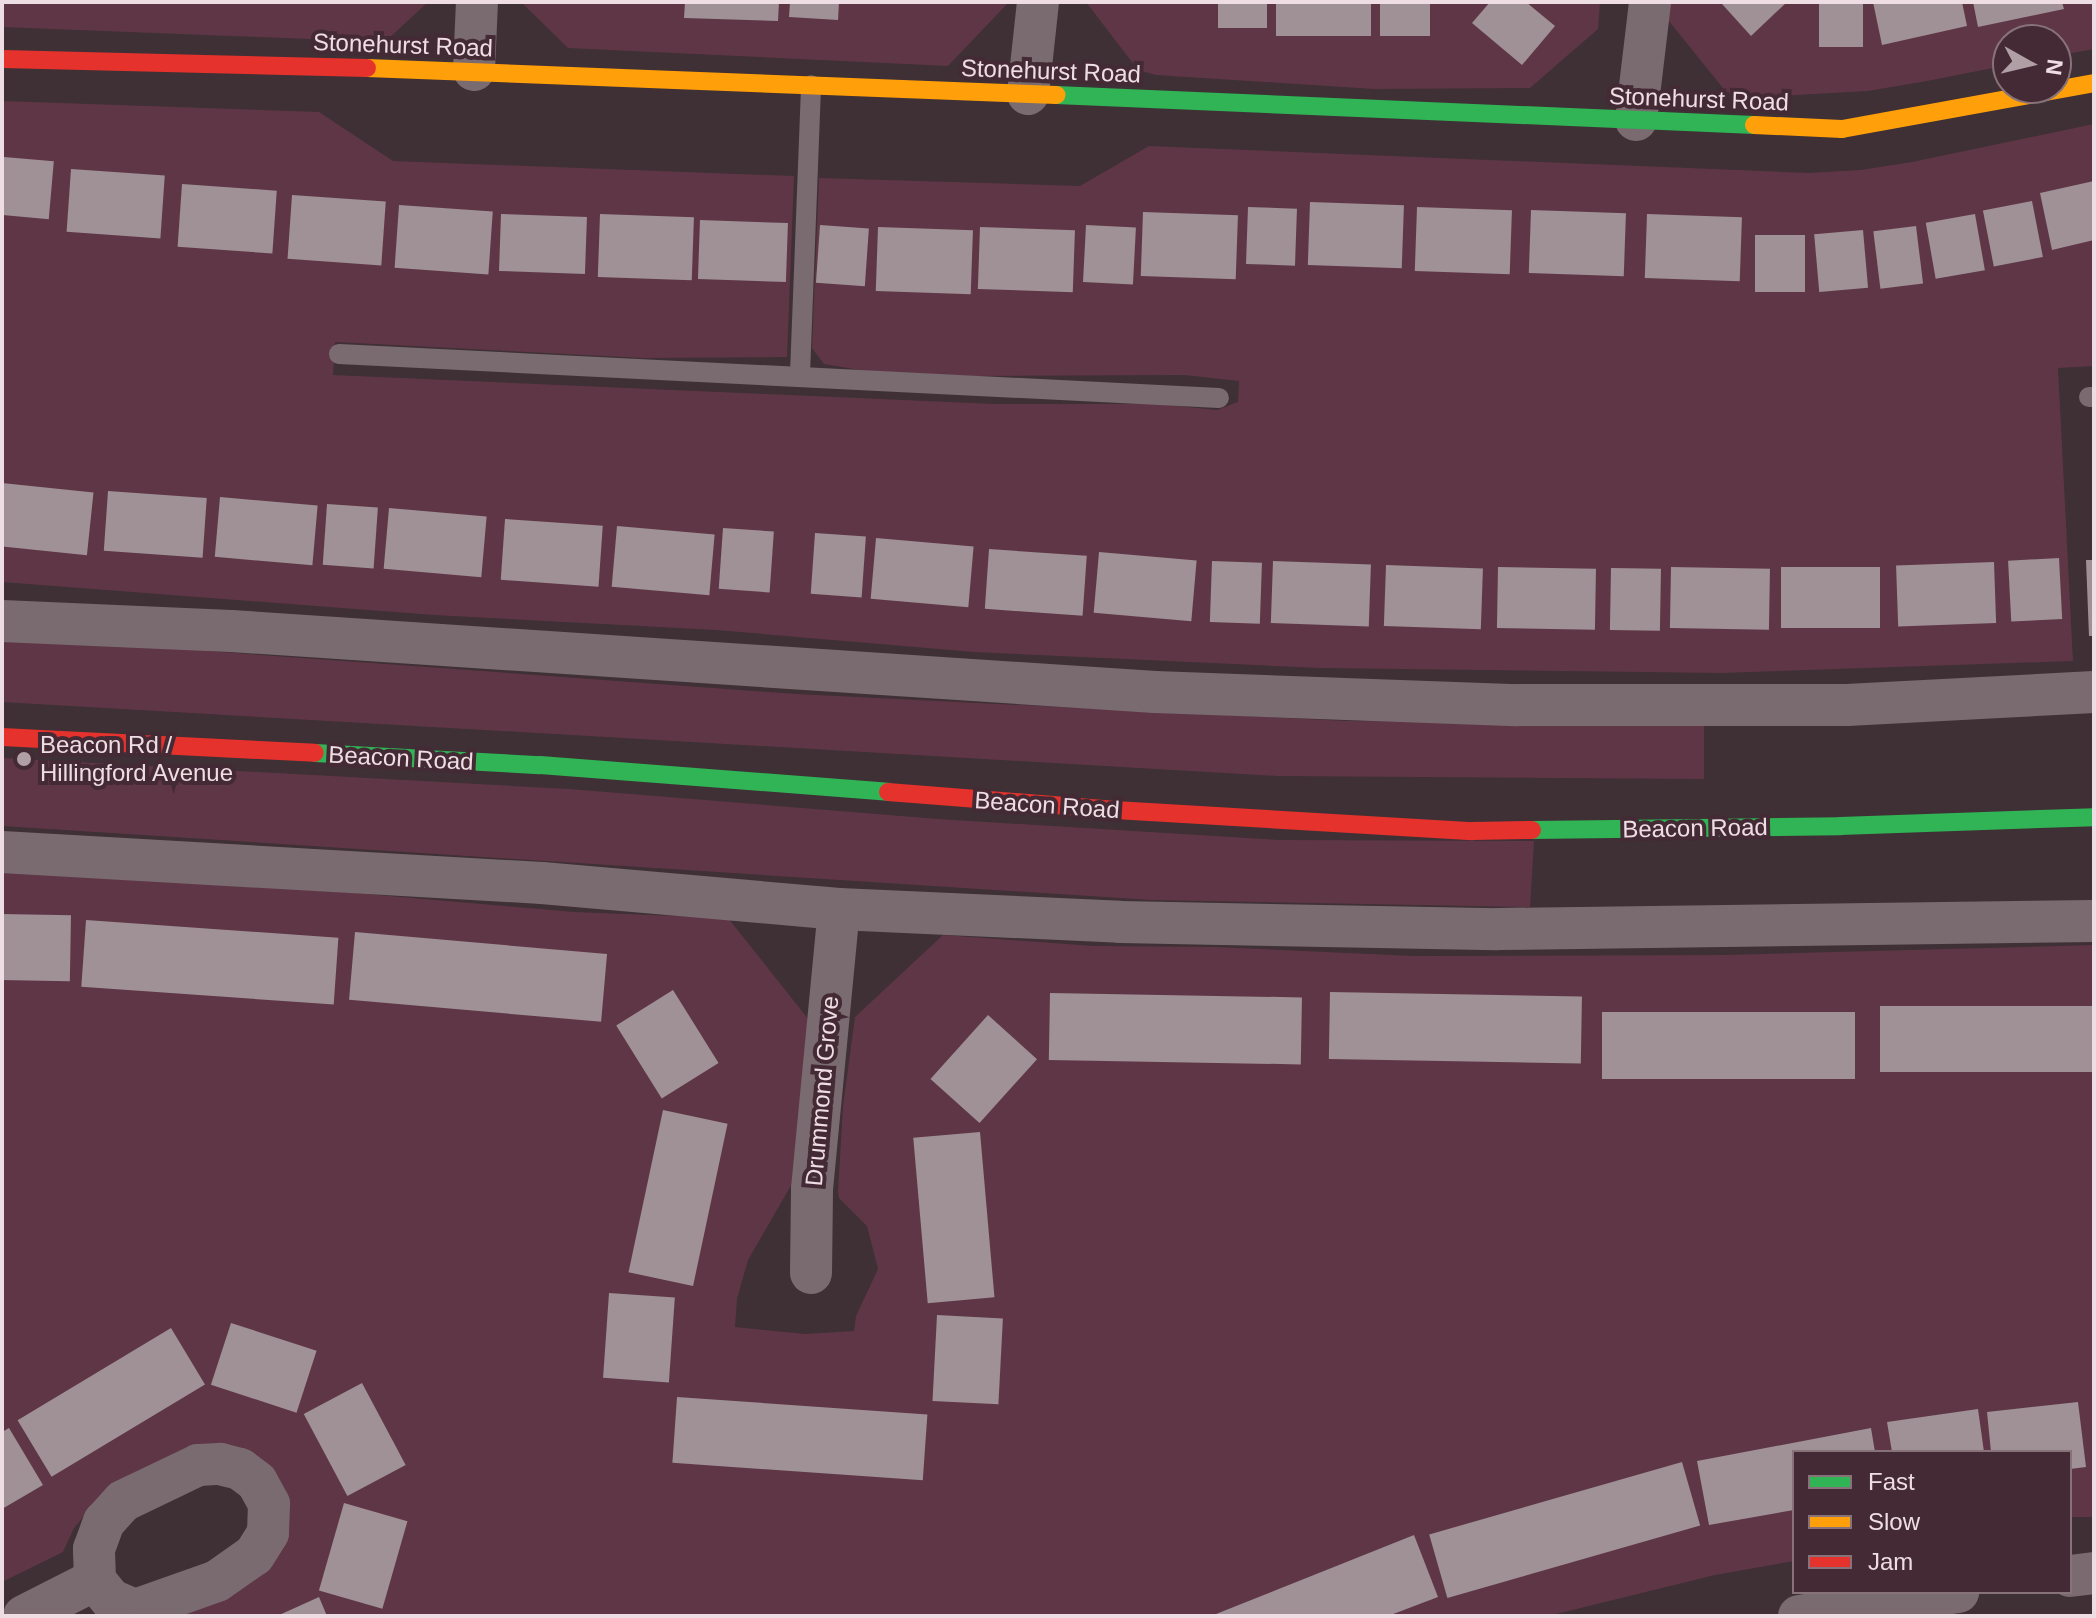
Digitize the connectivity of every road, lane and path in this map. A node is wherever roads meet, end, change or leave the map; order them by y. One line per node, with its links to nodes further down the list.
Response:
1 (477, 2): 5 (street)
2 (1038, 2): 8 (street)
3 (1650, 2): 9 (street)
4 (2, 59): 5 (street, Stonehurst Road)
5 (474, 70): 7 (street, Stonehurst Road)
6 (2094, 83): 9 (street, Stonehurst Road)
7 (811, 85): 8 (street, Stonehurst Road); 11 (lane)
8 (1028, 94): 9 (street, Stonehurst Road)
9 (1636, 120)
10 (339, 354): 11 (lane)
11 (800, 374): 12 (lane)
12 (1219, 398)
13 (2, 621): 14 (street)
14 (2094, 692)
15 (2, 737): 16 (street, Beacon Road)
16 (2094, 817)
17 (2, 852): 18 (street)
18 (839, 909): 19 (street); 20 (street, Drummond Grove)
19 (2094, 921)
20 (811, 1273)
21 (2094, 1573): 22 (street)
22 (2072, 1576)
23 (95, 1580): 25 (street)
24 (1945, 1594): 26 (street)
25 (24, 1616)
26 (1799, 1616)

